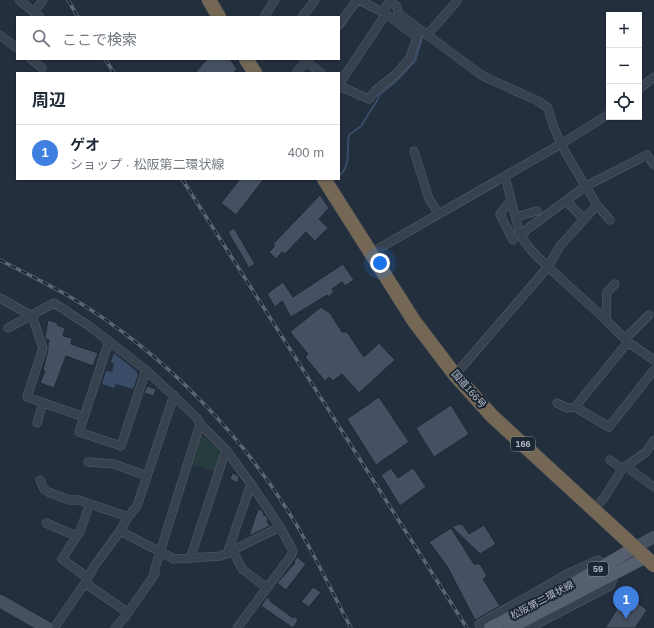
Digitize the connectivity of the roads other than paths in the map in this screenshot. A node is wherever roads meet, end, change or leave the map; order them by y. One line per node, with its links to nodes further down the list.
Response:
1 (19, 0): 9 (street)
2 (43, 0): 9 (street)
3 (209, 0): 10 (highway)
4 (275, 0): 11 (street)
5 (315, 0): 12 (street)
6 (358, 0): 8 (street); 13 (street)
7 (457, 1): 14 (street)
8 (386, 14): 14 (street); 25 (street); 26 (street)
9 (37, 15)
10 (218, 16)
11 (266, 16)
12 (303, 16)
13 (340, 24)
14 (428, 34): 29 (street)
15 (0, 35): 16 (street)
16 (16, 47)
17 (32, 60): 20 (street)
18 (247, 60): 21 (highway)
19 (307, 60): 22 (street); 23 (street)
20 (44, 68)
21 (254, 72)
22 (297, 72)
23 (320, 72)
24 (654, 77): 27 (street)
25 (340, 83)
26 (340, 86)
27 (642, 87)
28 (606, 116): 29 (street)
29 (561, 144): 32 (street); 34 (street)
30 (414, 151): 39 (street)
31 (654, 165): 34 (street)
32 (505, 176): 35 (street); 39 (street)
33 (325, 180): 45 (highway, 国道166号 / 166)
34 (586, 186): 36 (street); 37 (street)
35 (511, 200): 40 (street); 44 (street)
36 (566, 201): 41 (street); 46 (street)
37 (597, 205): 41 (street); 42 (street)
38 (537, 211): 40 (street)
39 (439, 214): 45 (street)
40 (516, 218): 43 (street)
41 (584, 219): 46 (street)
42 (610, 220)
43 (519, 231)
44 (512, 240)
45 (371, 253): 58 (highway, 国道166号 / 166)
46 (548, 267): 51 (street); 58 (street)
47 (615, 284): 51 (street)
48 (0, 298): 50 (street)
49 (649, 315): 53 (street)
50 (32, 316): 52 (street); 54 (street); 61 (street)
51 (606, 320): 53 (street)
52 (8, 328)
53 (626, 339): 55 (street); 62 (street)
54 (109, 341): 56 (street); 63 (street)
55 (654, 360)
56 (146, 370): 59 (street); 63 (street)
57 (654, 370): 62 (street)
58 (455, 375): 76 (highway, 国道166号 / 166)
59 (174, 395): 65 (street); 71 (street)
60 (556, 402): 62 (street)
61 (43, 403): 63 (street); 64 (street)
62 (575, 407)
63 (84, 416)
64 (37, 423)
65 (200, 424): 67 (street); 84 (street)
66 (653, 442): 70 (street)
67 (226, 450): 73 (street); 87 (street)
68 (610, 460): 70 (street)
69 (88, 462): 71 (street)
70 (625, 467): 74 (street); 76 (street)
71 (147, 476): 77 (street)
72 (40, 480): 75 (street)
73 (251, 484): 79 (street); 85 (street)
74 (654, 487)
75 (90, 504): 77 (street); 81 (street)
76 (594, 509): 83 (highway, 国道166号 / 166)
77 (128, 517): 80 (street)
78 (46, 523): 81 (street)
79 (280, 527): 85 (street); 91 (street)
80 (120, 530): 84 (street); 90 (street)
81 (76, 536): 90 (street)
82 (654, 537): 83 (street)
83 (634, 548): 86 (highway, 国道166号 / 166); 88 (main road, 松阪第二環状線 / 59)
84 (160, 552): 87 (street); 94 (street)
85 (230, 553): 87 (street); 91 (street)
86 (651, 558): 89 (main road, 松阪第二環状線 / 59)
87 (190, 559)
88 (606, 565): 92 (main road, 松阪第二環状線 / 59); 99 (street)
89 (615, 574): 92 (main road, 松阪第二環状線 / 59); 102 (street)
90 (87, 580): 94 (street); 96 (street)
91 (267, 588): 98 (street)
92 (564, 594): 100 (main road, 松阪第二環状線 / 59); 101 (main road, 松阪第二環状線 / 59)
93 (0, 601): 95 (street)
94 (127, 614): 97 (street)
95 (47, 628)
96 (54, 628)
97 (114, 628)
98 (237, 628)
99 (482, 628)
100 (490, 628)
101 (510, 628)
102 (529, 628)

